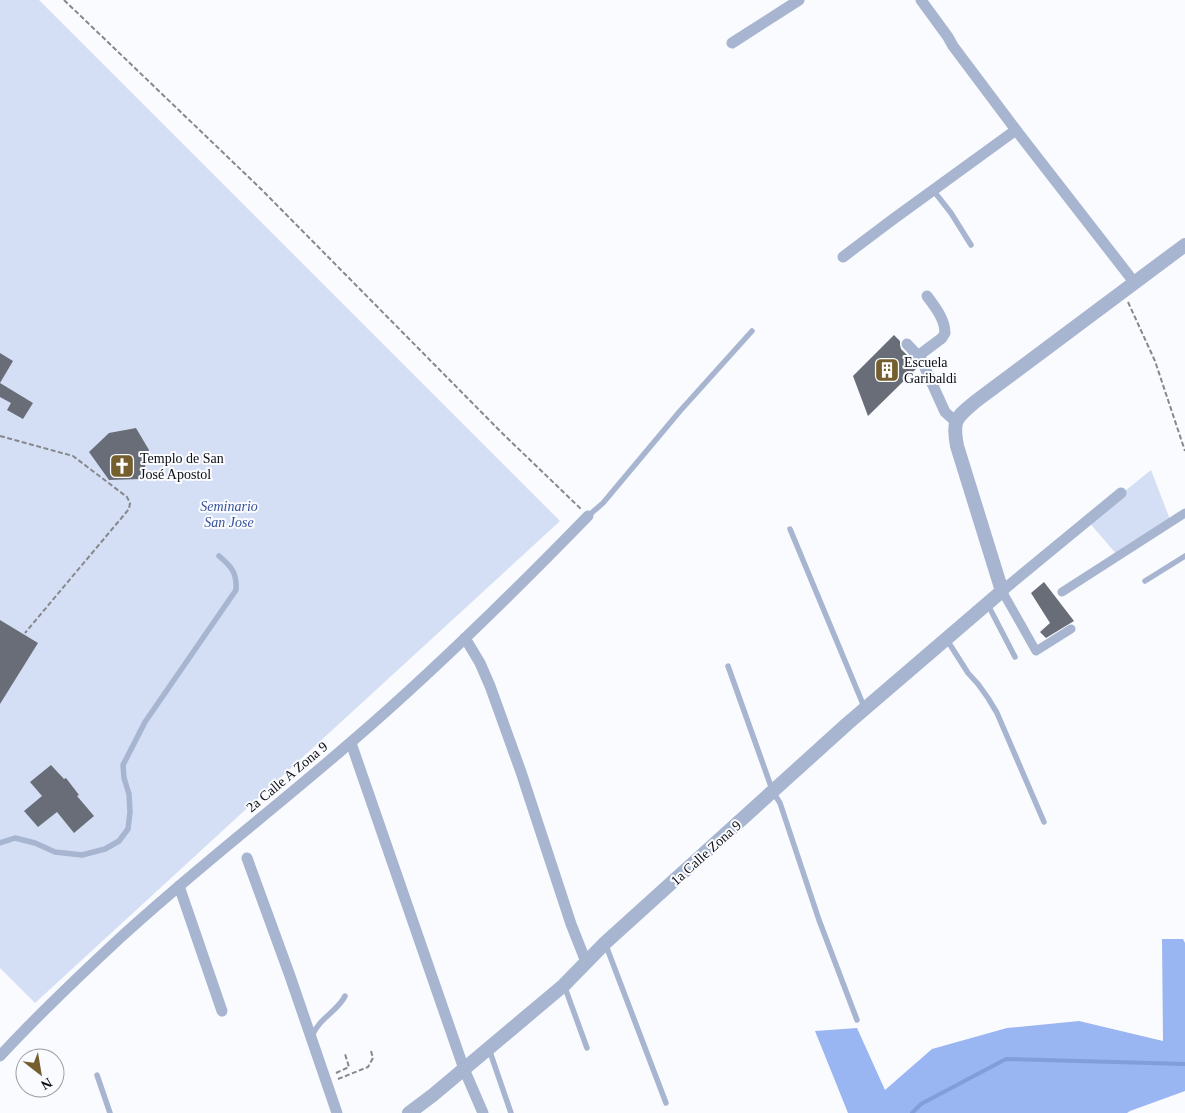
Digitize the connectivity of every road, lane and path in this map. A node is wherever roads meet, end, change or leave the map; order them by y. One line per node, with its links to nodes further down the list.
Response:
1 (64, 0): 21 (path)
2 (799, 0): 4 (street)
3 (921, 0): 5 (street)
4 (732, 43)
5 (1016, 130): 6 (street); 10 (street)
6 (933, 190): 7 (lane); 9 (street)
7 (971, 245)
8 (1185, 245): 10 (street)
9 (843, 258)
10 (1134, 282): 11 (street)
11 (1122, 292): 16 (street); 18 (path)
12 (927, 296): 15 (street)
13 (752, 331): 21 (lane)
14 (907, 344): 15 (street)
15 (918, 356): 16 (street)
16 (955, 421): 26 (street)
17 (0, 436): 30 (path)
18 (1185, 451)
19 (1121, 493): 26 (street)
20 (1185, 513): 27 (street)
21 (588, 516): 31 (street, 2a Calle A Zona 9)
22 (790, 529): 35 (lane)
23 (219, 556): 39 (lane)
24 (1185, 556): 25 (lane)
25 (1146, 581)
26 (1002, 591): 28 (street, 1a Calle Zona 9); 29 (street)
27 (1062, 592)
28 (987, 603): 32 (street, 1a Calle Zona 9); 33 (lane)
29 (1071, 629)
30 (25, 633)
31 (465, 638): 36 (street, 2a Calle A Zona 9); 43 (street)
32 (946, 638): 35 (street, 1a Calle Zona 9); 38 (lane)
33 (1015, 656)
34 (728, 666): 37 (lane)
35 (864, 709): 37 (street, 1a Calle Zona 9)
36 (351, 743): 41 (street, 2a Calle A Zona 9); 54 (street)
37 (773, 792): 42 (street, 1a Calle Zona 9); 47 (lane)
38 (1044, 822)
39 (0, 843)
40 (247, 858): 48 (street)
41 (179, 886): 46 (street); 53 (street, 2a Calle A Zona 9)
42 (606, 943): 43 (street, 1a Calle Zona 9); 57 (lane)
43 (586, 962): 44 (street, 1a Calle Zona 9)
44 (564, 984): 49 (lane); 50 (street, 1a Calle Zona 9)
45 (345, 996): 48 (lane)
46 (222, 1011)
47 (857, 1020)
48 (311, 1038): 56 (street)
49 (587, 1048)
50 (489, 1049): 54 (street, 1a Calle Zona 9); 62 (lane)
51 (371, 1051): 56 (path)
52 (345, 1054): 56 (path)
53 (0, 1056)
54 (464, 1069): 60 (street, 1a Calle Zona 9); 61 (street)
55 (96, 1075): 58 (lane)
56 (326, 1080): 59 (street)
57 (666, 1103)
58 (110, 1113)
59 (337, 1113)
60 (409, 1113)
61 (483, 1113)
62 (512, 1113)

